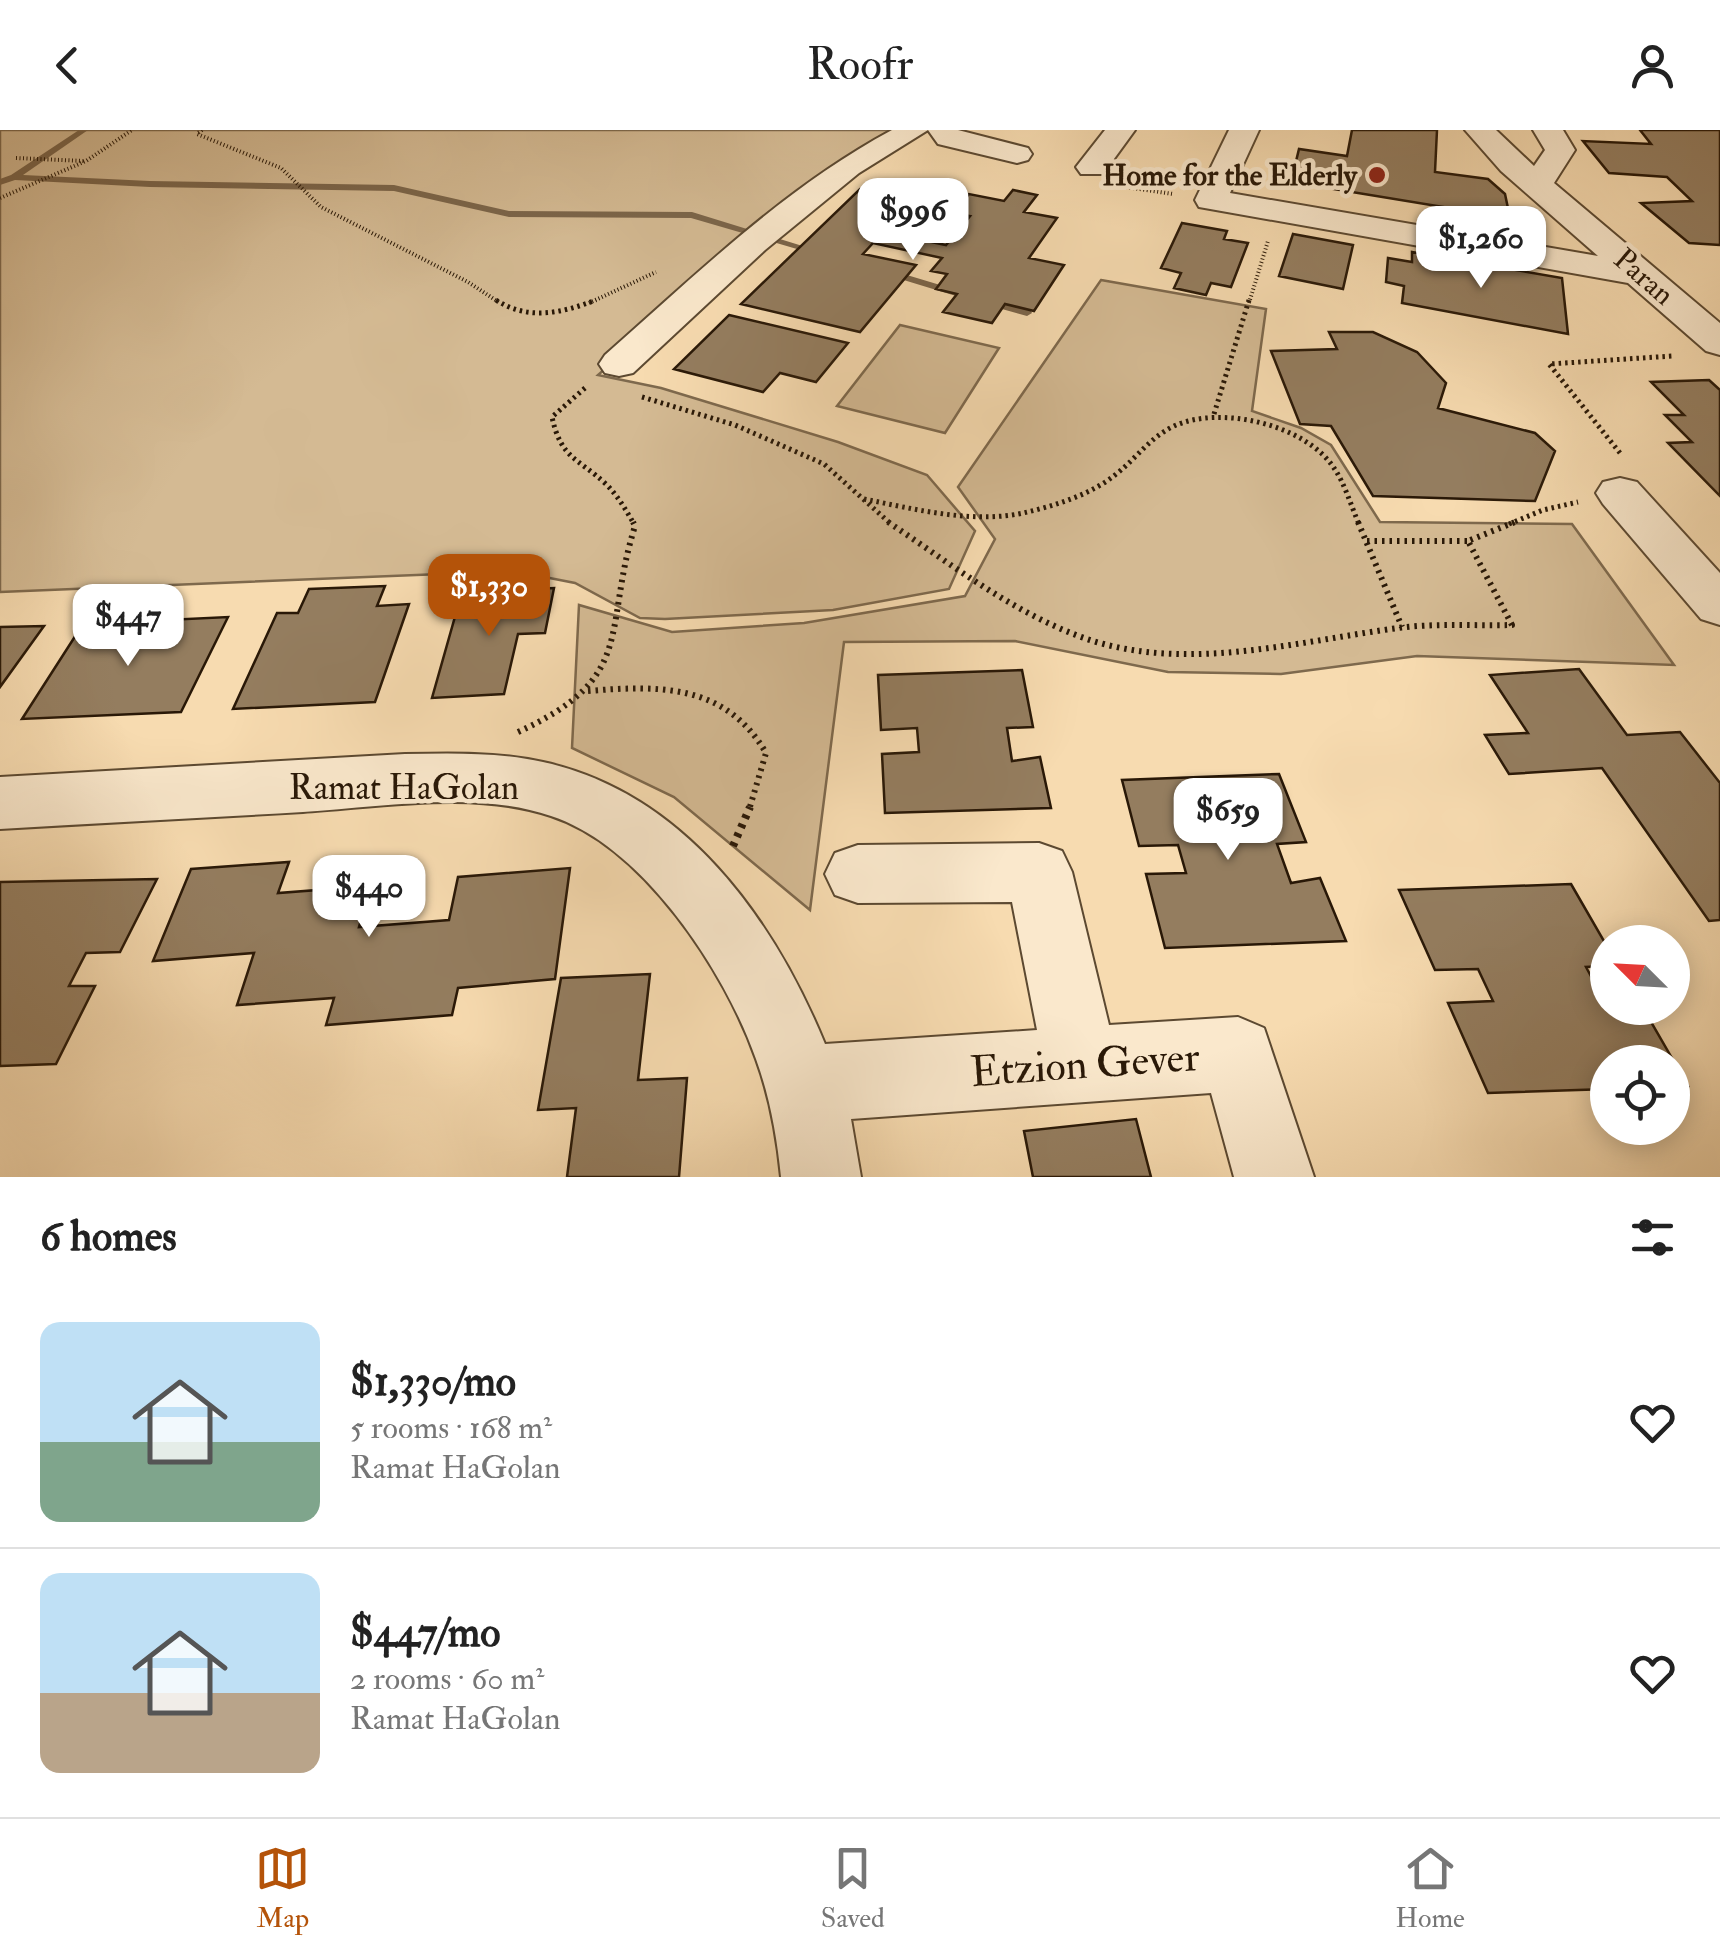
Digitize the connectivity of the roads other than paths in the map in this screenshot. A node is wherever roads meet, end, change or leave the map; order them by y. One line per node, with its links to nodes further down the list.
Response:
1 (914, 130): 12 (street)
2 (943, 130): 7 (street)
3 (1120, 130): 8 (street)
4 (1244, 130): 10 (street)
5 (1480, 130): 9 (street, Paran)
6 (1548, 130): 9 (street)
7 (1017, 154)
8 (1092, 167)
9 (1537, 185): 10 (street, Paran)
10 (1640, 274): 11 (street, Paran)
11 (1720, 343)
12 (606, 374)
13 (1620, 493): 14 (street)
14 (1720, 606)
15 (0, 803): 18 (street, Ramat HaGolan)
16 (858, 874): 17 (street)
17 (1081, 1065): 18 (street, Etzion Gever); 20 (street, Etzion Gever)
18 (804, 1084): 19 (street, Ramat HaGolan)
19 (822, 1177)
20 (1274, 1177)

